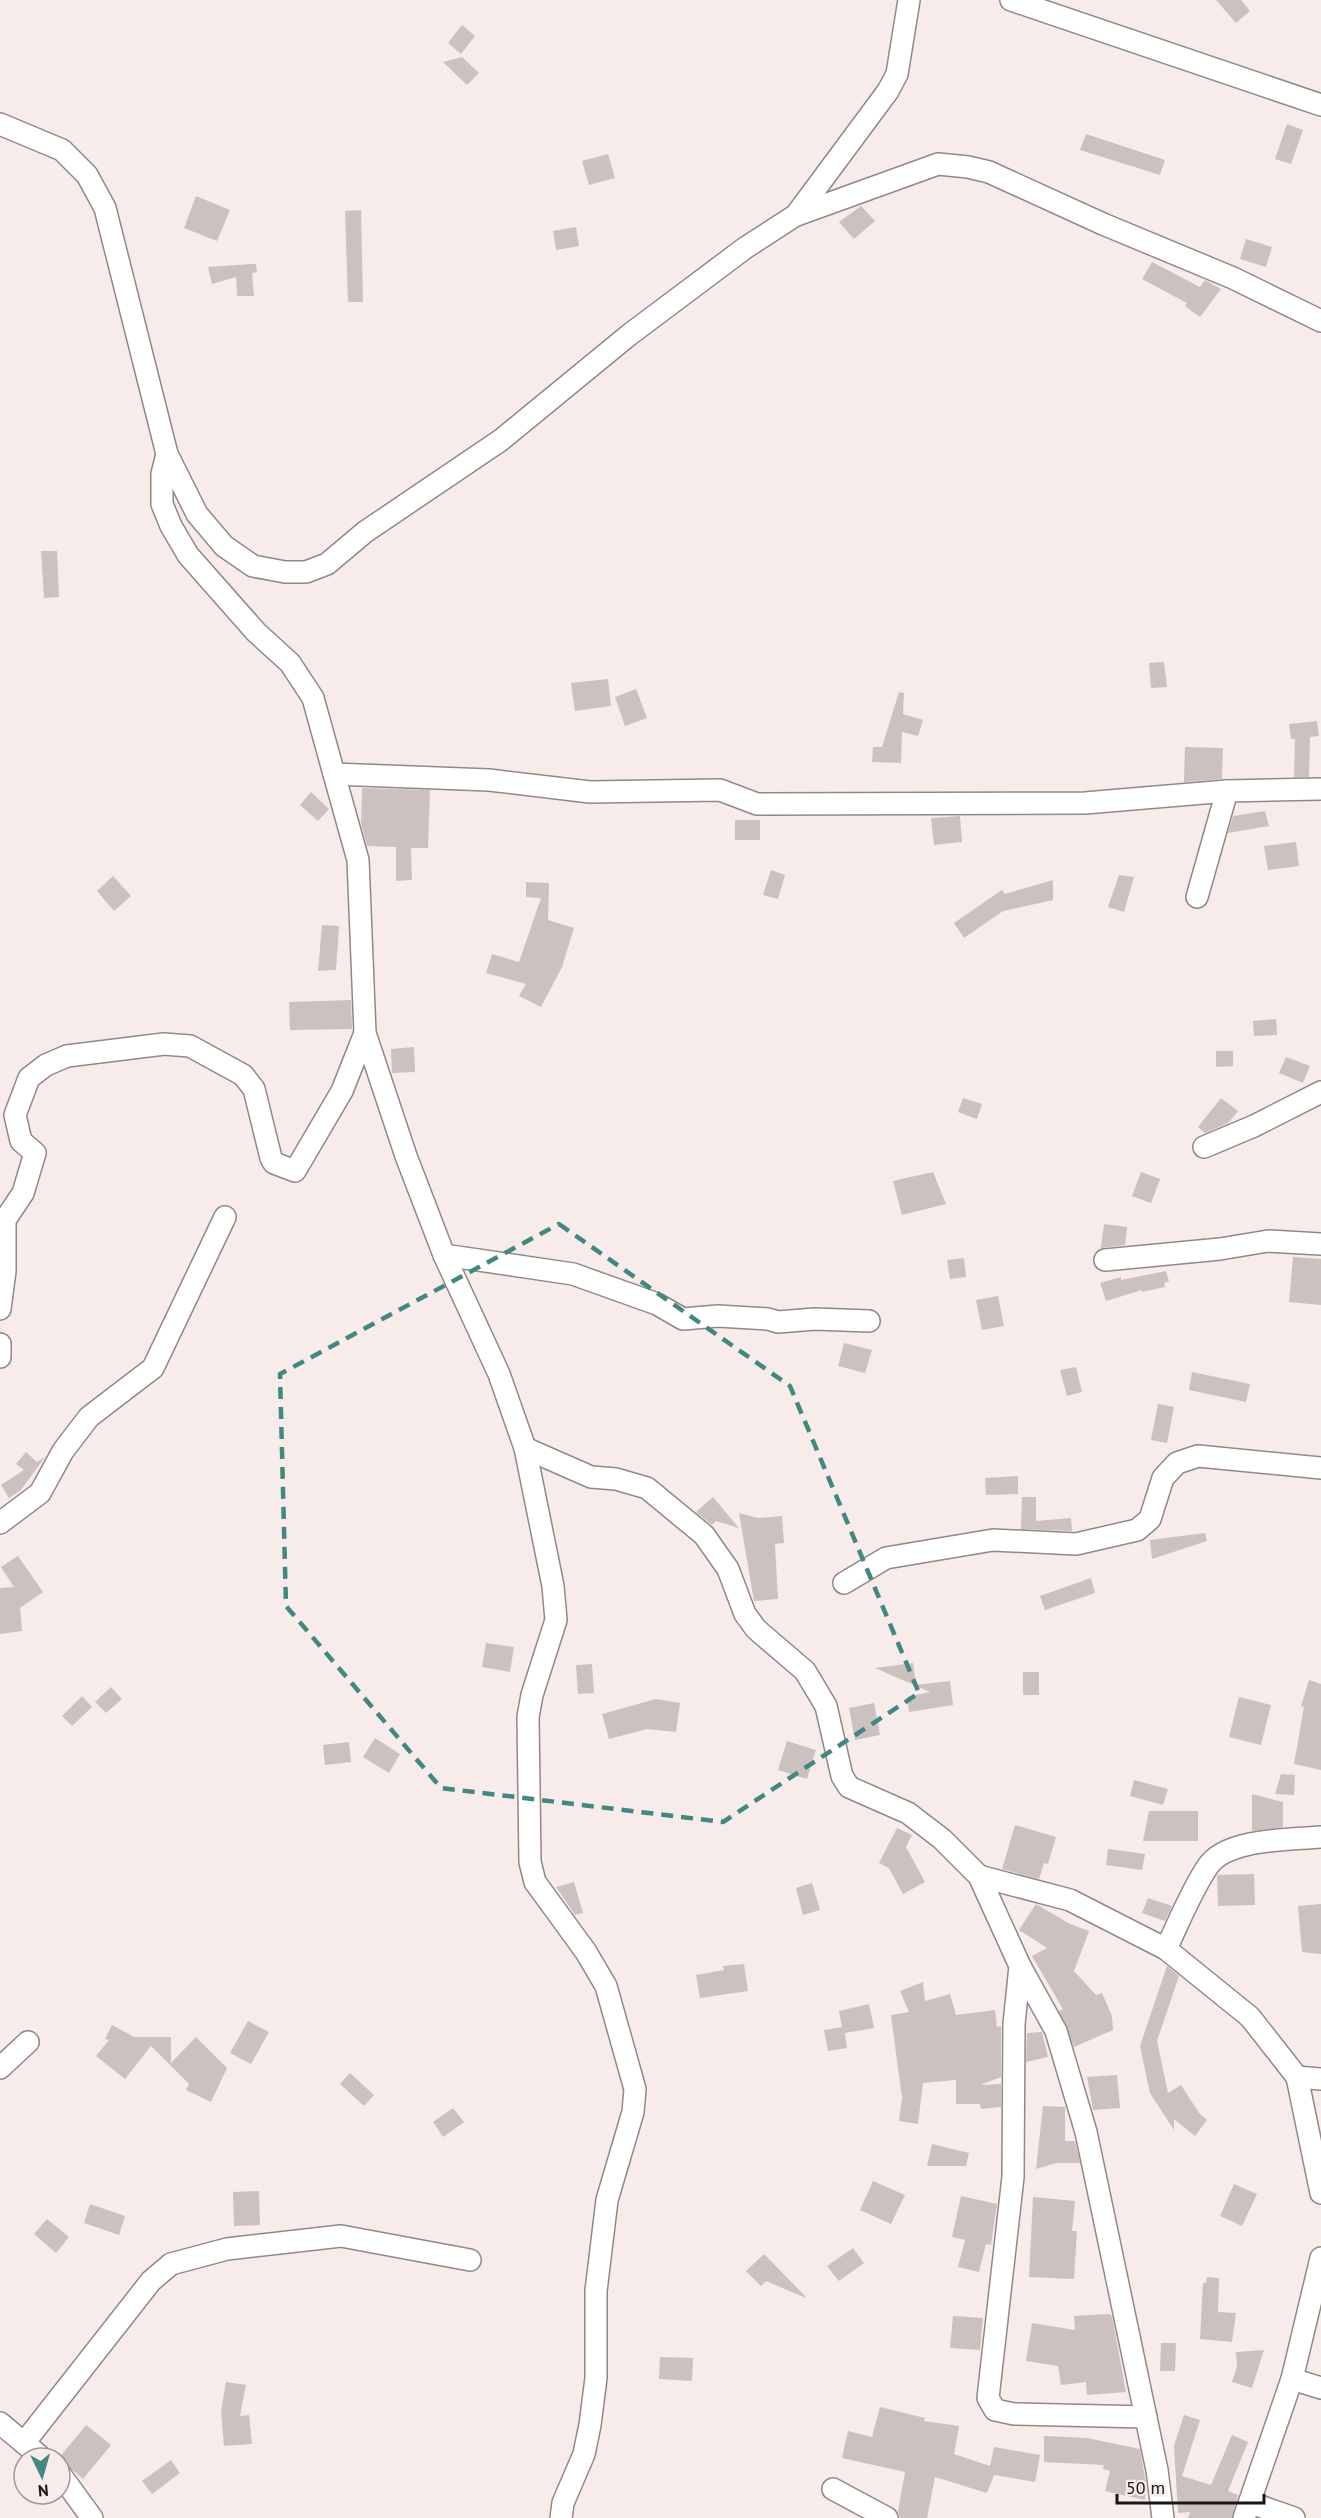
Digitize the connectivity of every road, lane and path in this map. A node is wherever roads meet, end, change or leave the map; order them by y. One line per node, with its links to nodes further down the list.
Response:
1 (909, 0): 5 (street)
2 (1011, 0): 3 (street)
3 (1321, 105)
4 (0, 124): 7 (street)
5 (796, 215): 6 (street); 7 (street)
6 (1321, 321)
7 (167, 454): 8 (street)
8 (334, 774): 10 (street); 12 (street)
9 (1321, 789): 10 (street)
10 (1227, 791): 11 (street)
11 (1197, 897)
12 (365, 1033): 17 (street); 19 (street)
13 (1321, 1092): 14 (street)
14 (1204, 1147)
15 (225, 1217): 25 (street)
16 (1321, 1244): 18 (street)
17 (444, 1255): 20 (street); 23 (street)
18 (1106, 1260)
19 (0, 1309)
20 (869, 1321)
21 (0, 1344): 22 (street)
22 (0, 1357)
23 (525, 1448): 28 (street); 49 (street)
24 (1321, 1468): 26 (street)
25 (0, 1522)
26 (844, 1583)
27 (1321, 1837): 29 (street)
28 (979, 1876): 29 (street); 30 (street)
29 (1166, 1949): 33 (street)
30 (1020, 1966): 41 (street); 41 (street)
31 (28, 2042): 32 (street)
32 (0, 2067)
33 (1297, 2077): 34 (street); 35 (street)
34 (1321, 2079)
35 (1321, 2193)
36 (1321, 2258): 38 (street)
37 (470, 2260): 43 (street)
38 (1316, 2304): 39 (street)
39 (1292, 2379): 40 (street); 47 (street)
40 (1321, 2388)
41 (1146, 2417): 51 (street)
42 (0, 2423): 43 (street)
43 (24, 2443): 44 (street)
44 (28, 2446)
45 (833, 2489): 50 (street)
46 (72, 2490): 48 (street)
47 (1248, 2511): 52 (street)
48 (92, 2518)
49 (561, 2518)
50 (887, 2518)
51 (1163, 2518)
52 (1294, 2518)

